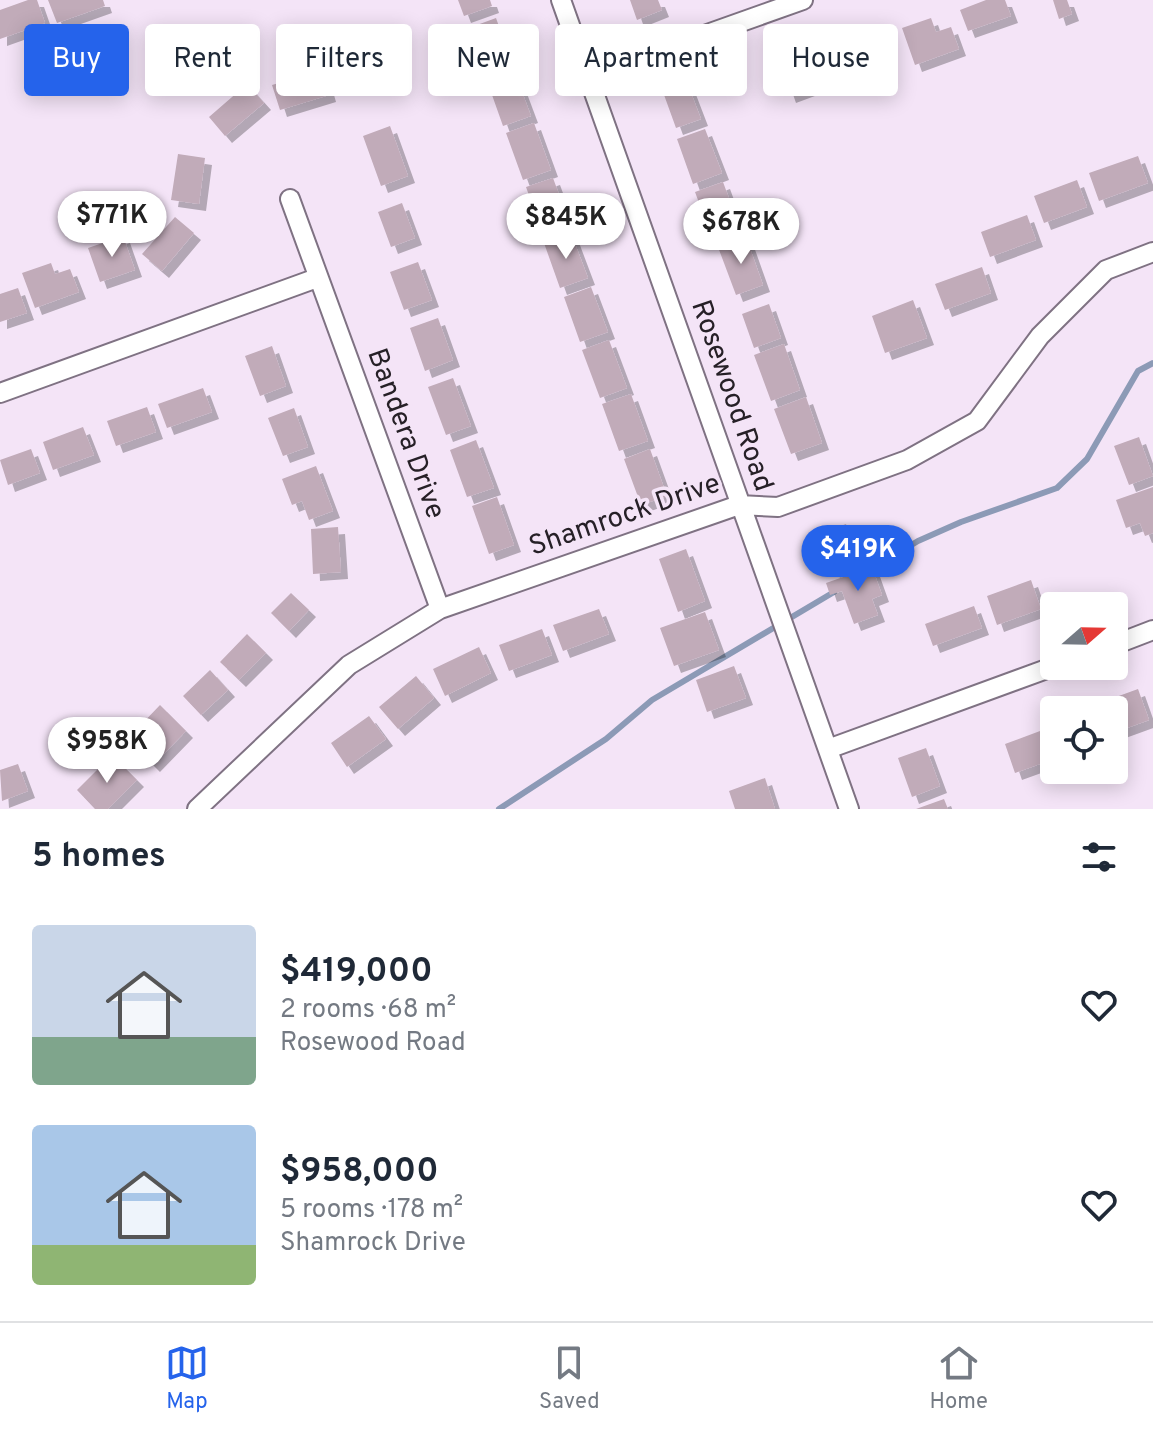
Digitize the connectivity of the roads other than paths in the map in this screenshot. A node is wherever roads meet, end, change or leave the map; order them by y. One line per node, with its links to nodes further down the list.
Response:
1 (561, 0): 3 (street, Rosewood Road)
2 (803, 0): 4 (street)
3 (570, 24)
4 (735, 24)
5 (596, 96): 10 (street, Rosewood Road)
6 (290, 199): 8 (street, Bandera Drive)
7 (1153, 252): 10 (street, Shamrock Drive)
8 (317, 278): 9 (street); 11 (street, Bandera Drive)
9 (0, 393)
10 (739, 505): 11 (street, Shamrock Drive); 15 (street, Rosewood Road)
11 (440, 609): 16 (street, Shamrock Drive)
12 (1153, 630): 13 (street)
13 (1128, 640)
14 (1040, 671): 15 (street)
15 (828, 749): 17 (street, Rosewood Road)
16 (197, 809)
17 (849, 809)

